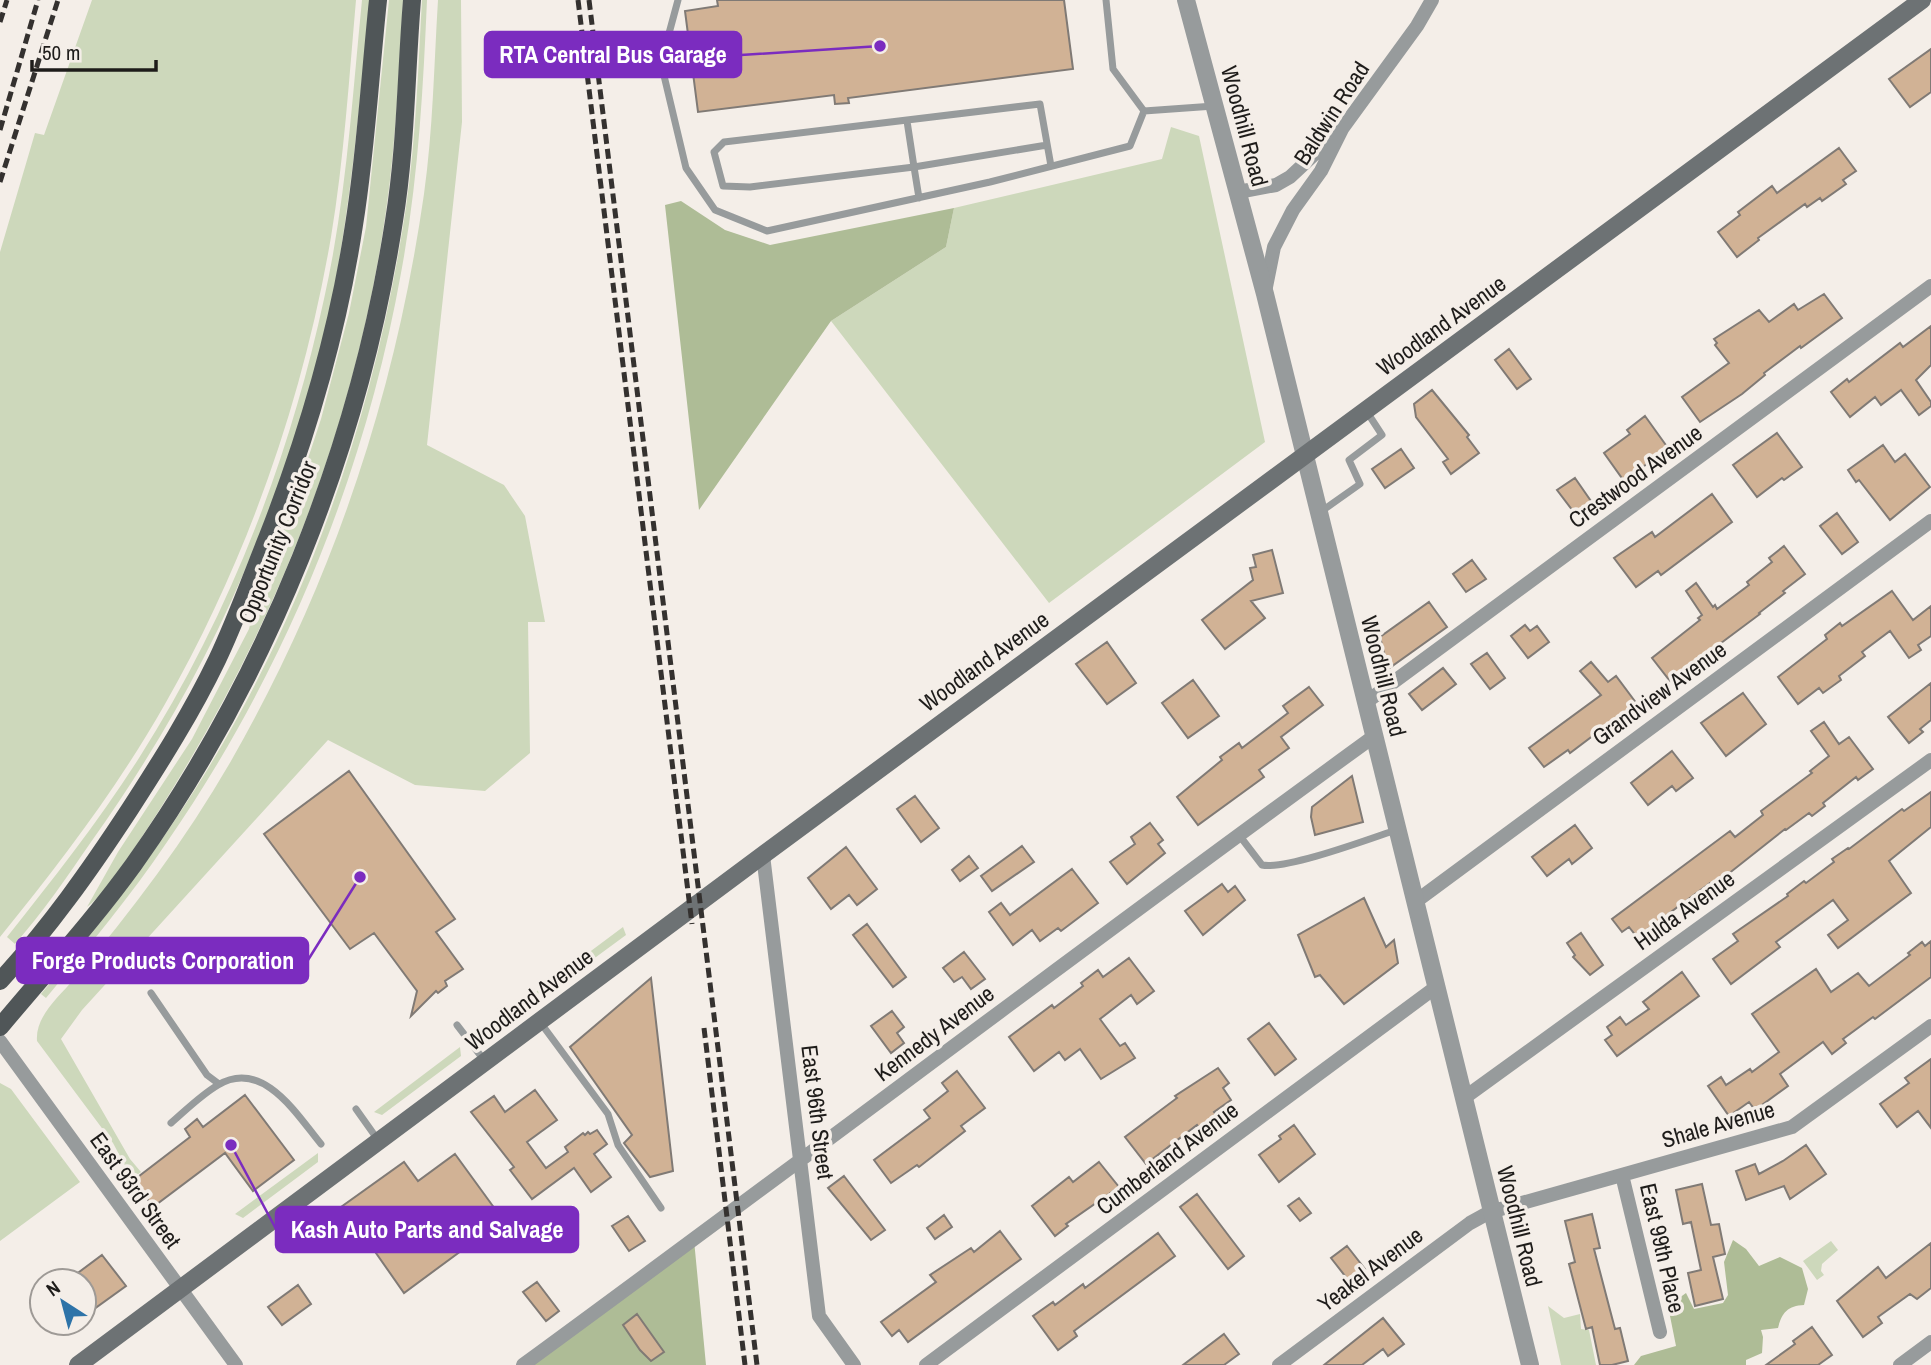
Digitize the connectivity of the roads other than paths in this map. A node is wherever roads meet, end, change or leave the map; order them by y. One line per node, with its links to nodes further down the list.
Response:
1 (378, 0): 30 (main road, Opportunity Corridor)
2 (412, 0): 36 (main road, Opportunity Corridor)
3 (678, 0): 16 (lane)
4 (1106, 0): 9 (lane)
5 (1186, 0): 8 (street, Woodhill Road)
6 (1432, 0): 11 (street, Baldwin Road)
7 (1922, 0): 19 (main road, Woodland Avenue)
8 (1215, 106): 9 (lane); 15 (street, Woodhill Road)
9 (1144, 111): 13 (lane)
10 (907, 121): 12 (lane); 14 (lane); 14 (lane)
11 (1342, 129): 15 (street); 18 (street, Baldwin Road)
12 (1047, 145): 13 (lane); 14 (lane)
13 (1051, 166): 16 (lane)
14 (914, 167): 16 (lane)
15 (1238, 192): 18 (street, Woodhill Road)
16 (919, 198)
17 (1931, 286): 23 (street, Crestwood Avenue)
18 (1265, 294): 20 (street, Woodhill Road)
19 (1366, 411): 20 (main road, Woodland Avenue); 21 (lane)
20 (1304, 456): 21 (street, Woodhill Road); 28 (main road, Woodland Avenue)
21 (1319, 514): 23 (street, Woodhill Road)
22 (1931, 521): 29 (street, Grandview Avenue)
23 (1365, 703): 24 (street, Woodhill Road)
24 (1373, 737): 26 (street, Woodhill Road); 27 (street, Kennedy Avenue)
25 (1931, 760): 40 (street, Hulda Avenue)
26 (1396, 830): 27 (lane); 29 (street, Woodhill Road)
27 (1239, 835): 45 (street, Kennedy Avenue)
28 (763, 855): 33 (main road, Woodland Avenue); 45 (street, East 96th Street)
29 (1415, 902): 31 (street, Woodhill Road)
30 (0, 981)
31 (1436, 987): 40 (street, Woodhill Road); 56 (street, Cumberland Avenue)
32 (151, 993): 39 (lane)
33 (539, 1021): 38 (main road, Woodland Avenue); 47 (lane)
34 (457, 1025): 38 (lane)
35 (1931, 1026): 46 (street, Shale Avenue)
36 (0, 1027)
37 (0, 1041): 49 (street, East 93rd Street)
38 (486, 1062): 43 (main road, Woodland Avenue)
39 (219, 1084): 42 (lane); 44 (lane)
40 (1464, 1098): 48 (street, Woodhill Road)
41 (356, 1109): 43 (lane)
42 (171, 1123)
43 (379, 1141): 49 (main road, Woodland Avenue)
44 (321, 1144)
45 (802, 1161): 54 (street, Kennedy Avenue); 55 (street, East 96th Street)
46 (1622, 1175): 48 (street, Shale Avenue); 50 (street, East 99th Place)
47 (661, 1208)
48 (1490, 1212): 57 (street, Yeakel Avenue); 58 (street, Woodhill Road)
49 (180, 1289): 52 (main road, Woodland Avenue); 53 (street, East 93rd Street)
50 (1660, 1332)
51 (1931, 1342): 59 (street)
52 (78, 1365)
53 (236, 1365)
54 (523, 1365)
55 (854, 1365)
56 (926, 1365)
57 (1279, 1365)
58 (1530, 1365)
59 (1900, 1365)

